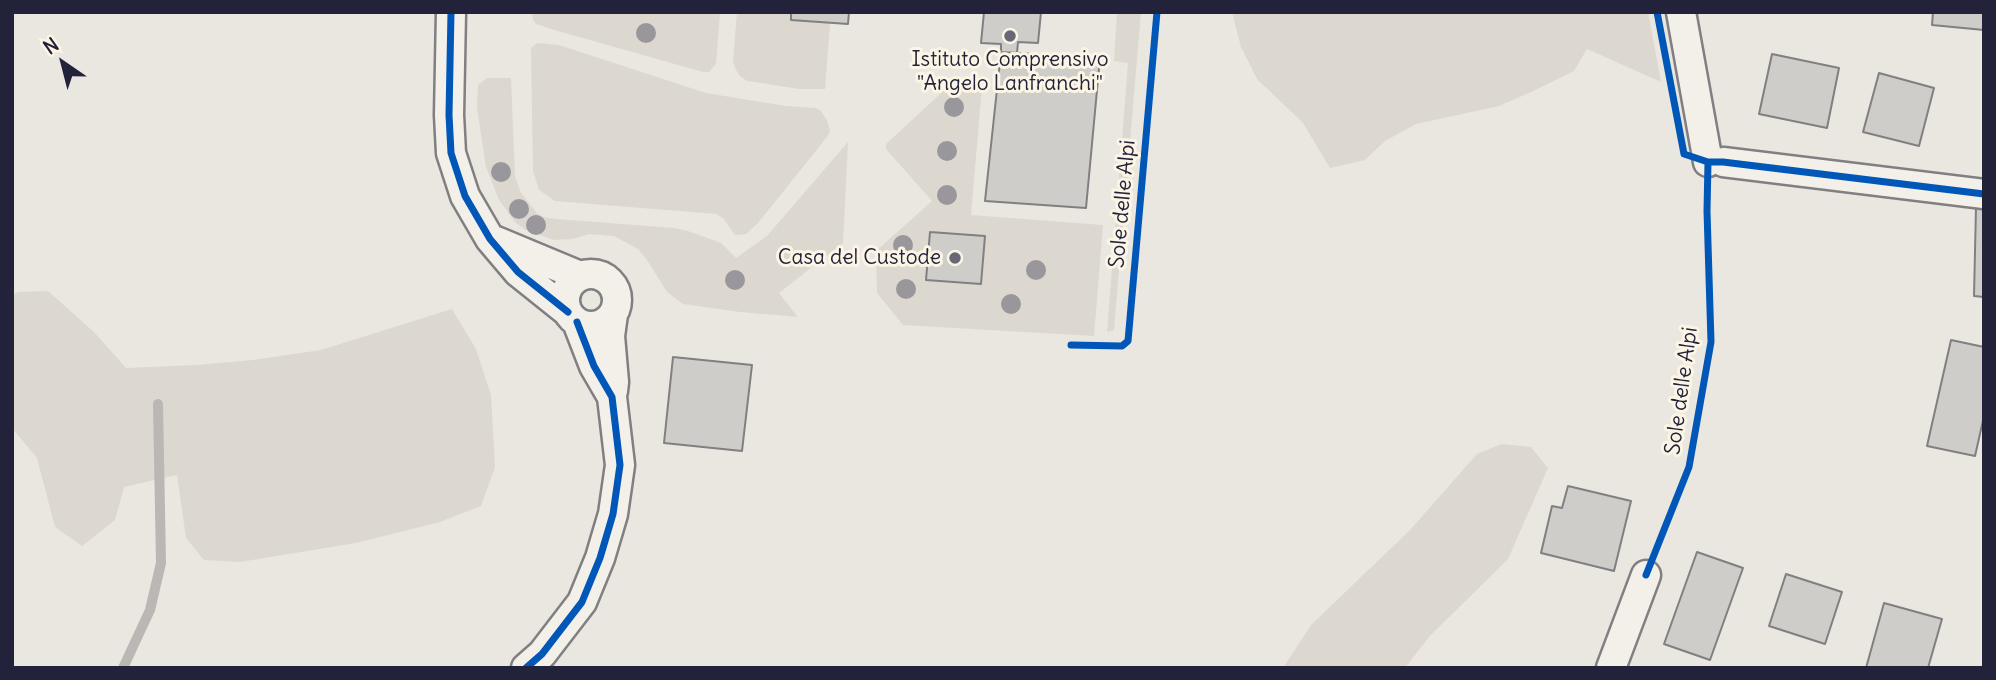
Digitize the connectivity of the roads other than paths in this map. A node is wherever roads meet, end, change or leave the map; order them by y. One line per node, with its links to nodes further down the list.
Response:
1 (451, 12): 4 (street)
2 (1681, 12): 3 (street)
3 (1984, 194)
4 (490, 239): 5 (street); 7 (street)
5 (580, 276): 6 (street); 7 (street)
6 (613, 314): 7 (street); 8 (street)
7 (573, 317): 8 (street)
8 (612, 397): 10 (street)
9 (1646, 575): 11 (street)
10 (526, 668)
11 (1611, 668)

